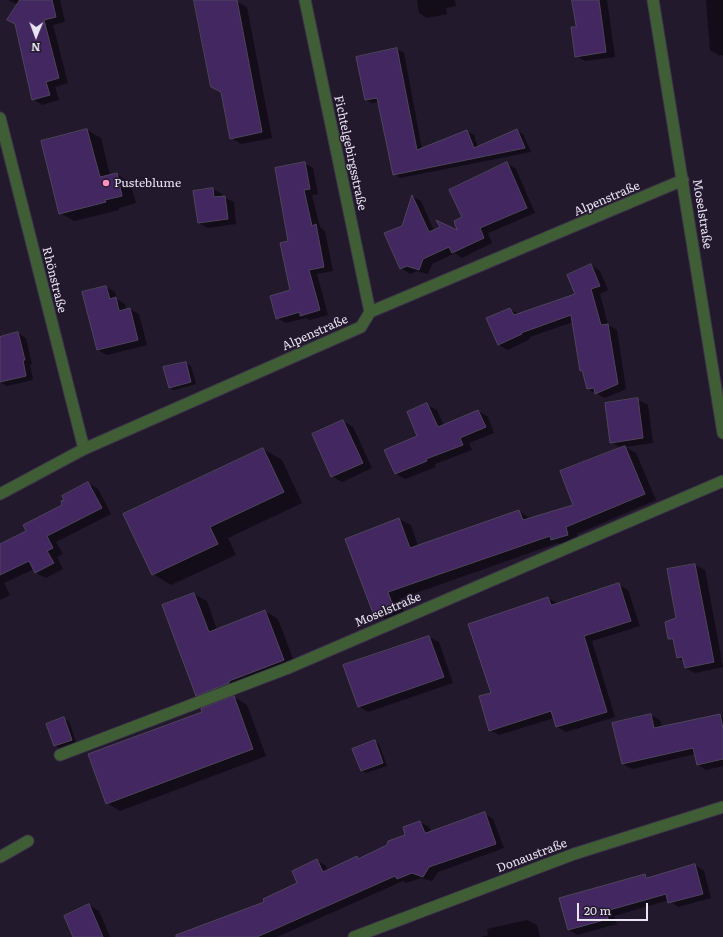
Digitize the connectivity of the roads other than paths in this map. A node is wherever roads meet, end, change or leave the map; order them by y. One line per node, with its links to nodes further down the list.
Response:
1 (305, 0): 5 (street, Fichtelgebirgsstraße)
2 (653, 0): 4 (street, Moselstraße)
3 (0, 118): 7 (street, Rhönstraße)
4 (683, 180): 5 (street, Alpenstraße); 6 (street, Moselstraße)
5 (370, 312): 7 (street, Alpenstraße)
6 (723, 433)
7 (84, 449): 9 (street, Alpenstraße)
8 (723, 481): 10 (street, Moselstraße)
9 (0, 494)
10 (60, 755)
11 (723, 807): 14 (street, Donaustraße)
12 (28, 841): 13 (street)
13 (0, 857)
14 (356, 936)

